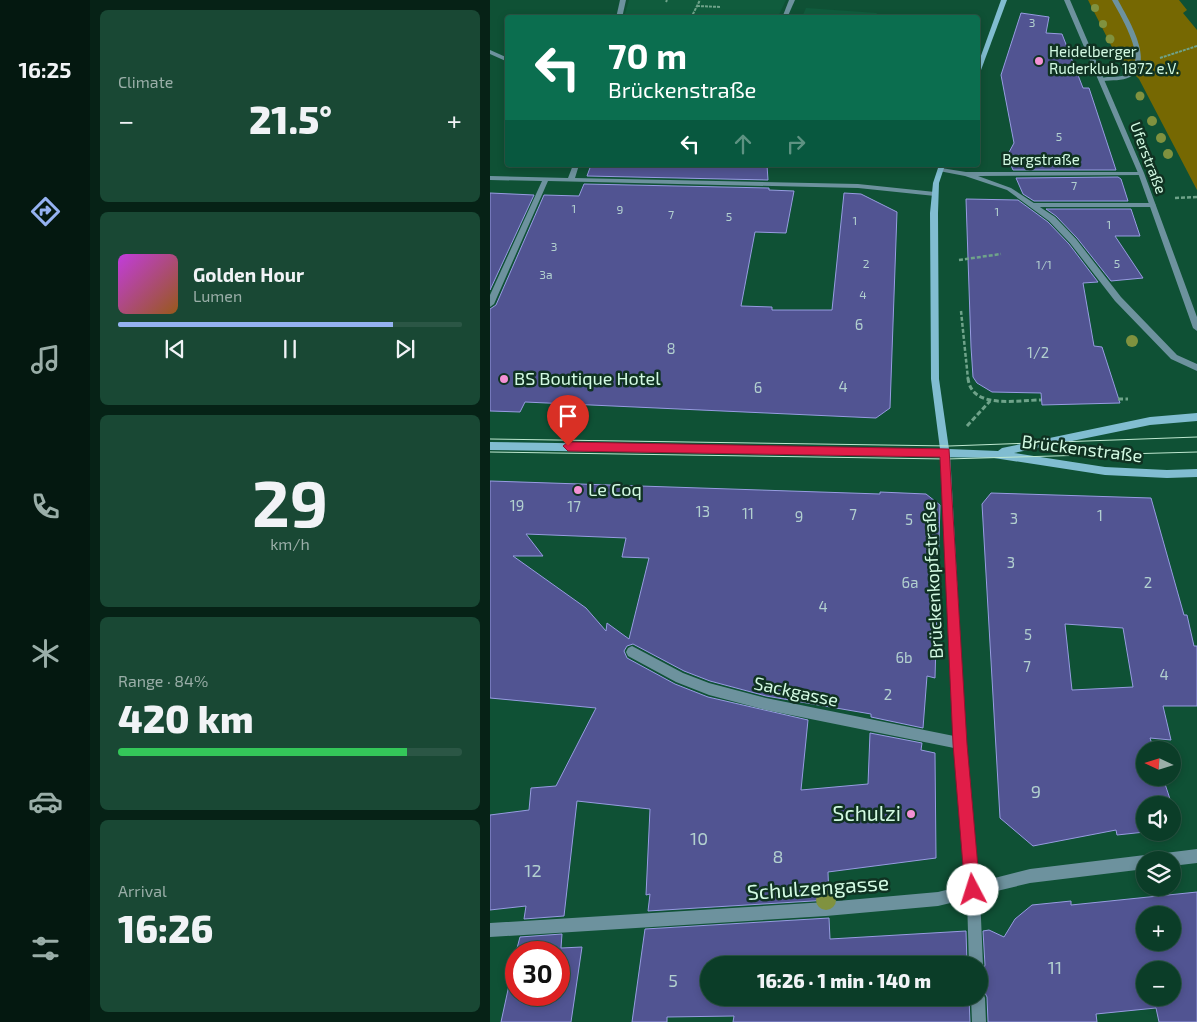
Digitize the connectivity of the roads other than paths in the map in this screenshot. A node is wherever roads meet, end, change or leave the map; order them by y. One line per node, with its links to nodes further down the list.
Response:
1 (623, 0): 6 (street)
2 (792, 0): 7 (street)
3 (1004, 0): 10 (main road)
4 (1067, 0): 11 (street, Uferstraße)
5 (1115, 0): 11 (street)
6 (620, 15)
7 (785, 15)
8 (490, 52): 9 (street)
9 (505, 59)
10 (980, 65)
11 (1103, 79): 15 (street, Uferstraße)
12 (575, 167): 18 (street)
13 (942, 168): 14 (street, Bergstraße); 19 (main road, Brückenkopfstraße)
14 (966, 174): 15 (street, Bergstraße); 20 (street)
15 (1141, 174): 21 (street, Uferstraße)
16 (490, 178): 17 (street)
17 (546, 179): 18 (street); 22 (street)
18 (572, 179): 19 (street)
19 (935, 194): 27 (main road, Brückenkopfstraße)
20 (1034, 205): 21 (street); 24 (street)
21 (1152, 205): 23 (street, Uferstraße)
22 (490, 304)
23 (1197, 328)
24 (1197, 368)
25 (1197, 417): 28 (main road, Brückenstraße)
26 (490, 446): 27 (main road, Brückenstraße)
27 (945, 452): 28 (main road, Brückenstraße); 31 (street, Brückenkopfstraße)
28 (994, 454): 29 (main road, Brückenstraße)
29 (1197, 473)
30 (632, 652): 31 (street, Sackgasse)
31 (960, 744): 35 (street, Brückenkopfstraße)
32 (1197, 856): 33 (street)
33 (1181, 858)
34 (1136, 863): 35 (street, Schulzengasse)
35 (973, 890): 36 (street, Schulzengasse); 37 (street, Brückenkopfstraße)
36 (490, 930)
37 (976, 956)
38 (978, 1006): 39 (street)
39 (979, 1022)

